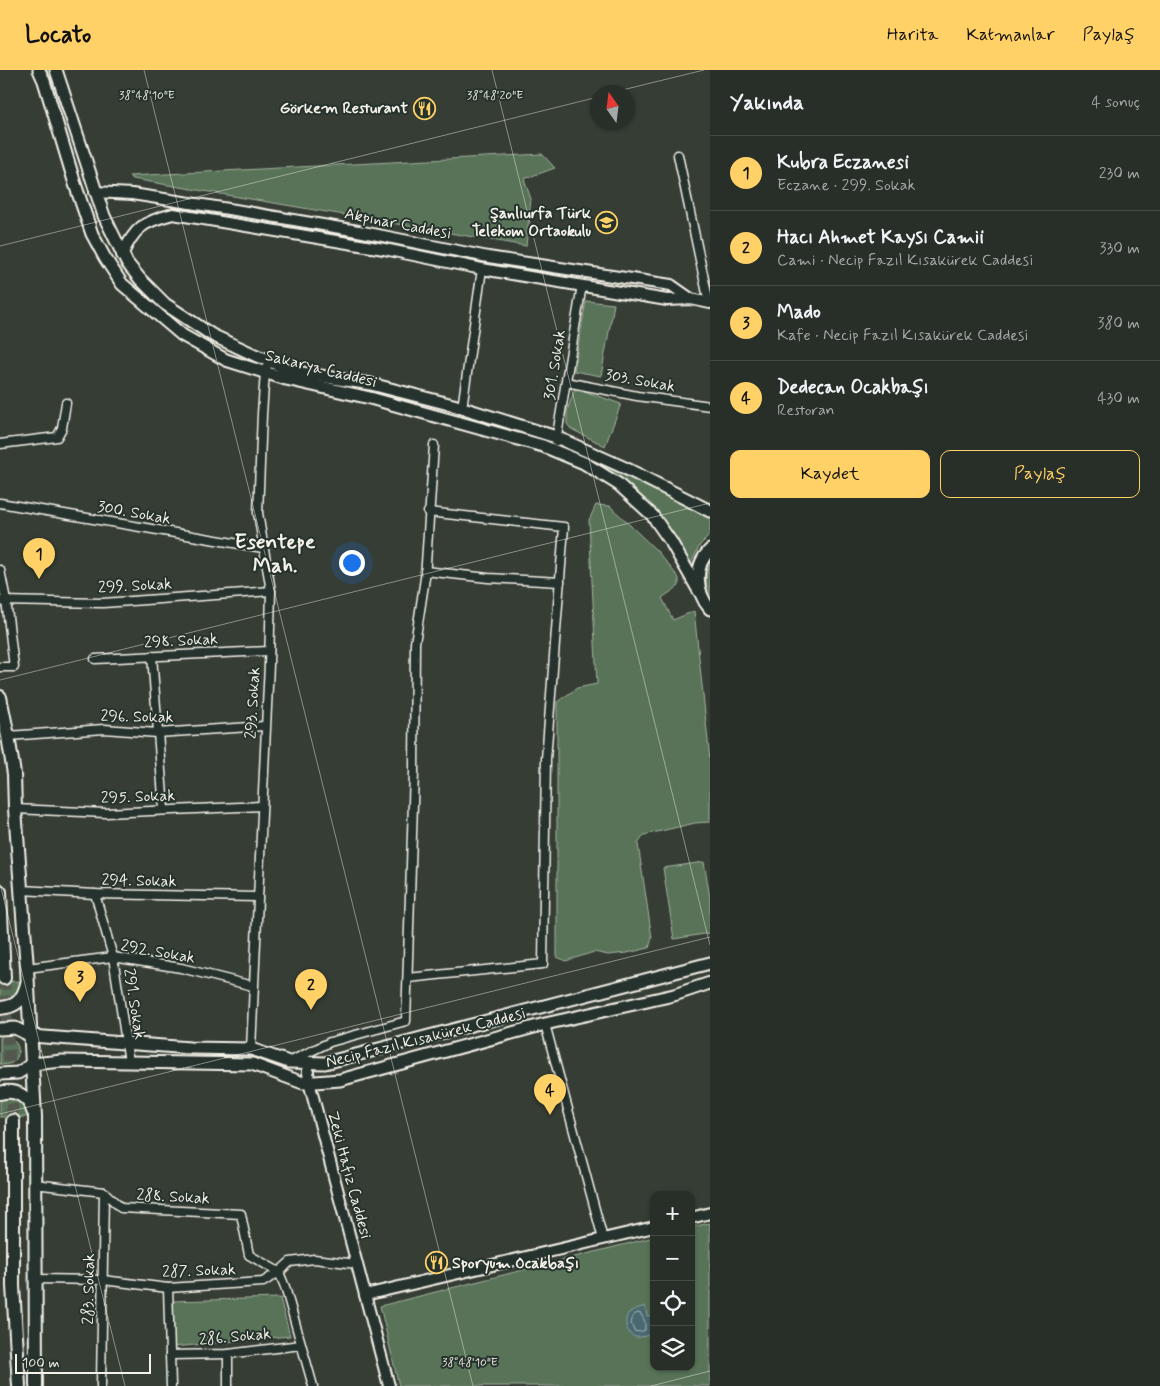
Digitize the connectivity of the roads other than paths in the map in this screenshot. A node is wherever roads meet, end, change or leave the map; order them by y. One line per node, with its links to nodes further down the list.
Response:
1 (39, 70): 11 (main road, Sakarya Caddesi)
2 (56, 70): 4 (main road, Sakarya Caddesi)
3 (678, 155): 9 (street)
4 (95, 192): 5 (main road, Sakarya Caddesi); 8 (street, Akpınar Caddesi)
5 (122, 255): 6 (street, Akpınar Caddesi); 10 (main road, Sakarya Caddesi)
6 (482, 269): 7 (street, Akpınar Caddesi); 15 (street)
7 (582, 285): 8 (street, Akpınar Caddesi); 12 (street, 301. Sokak)
8 (691, 300): 9 (street, Akpınar Caddesi)
9 (710, 303)
10 (269, 360): 11 (street, 293. Sokak); 15 (main road, Sakarya Caddesi)
11 (265, 372): 19 (main road, Sakarya Caddesi); 23 (street, 293. Sokak)
12 (566, 382): 14 (street, 303. Sokak); 16 (street, 301. Sokak)
13 (66, 403): 17 (street)
14 (710, 406)
15 (462, 408): 16 (main road, Sakarya Caddesi)
16 (556, 437): 19 (street, 301. Sokak); 21 (main road, Sakarya Caddesi)
17 (0, 444)
18 (434, 445): 22 (street)
19 (554, 450): 29 (main road, Sakarya Caddesi)
20 (0, 503): 23 (street, 300. Sokak)
21 (710, 511)
22 (428, 512): 26 (street); 27 (street)
23 (263, 548): 28 (street, 293. Sokak)
24 (710, 550): 29 (main road)
25 (0, 570): 30 (street)
26 (425, 571): 27 (street); 51 (street)
27 (560, 582): 51 (street)
28 (271, 591): 30 (street, 299. Sokak); 32 (street, 293. Sokak)
29 (700, 591): 31 (main road, Sakarya Caddesi)
30 (3, 601): 35 (street)
31 (710, 609)
32 (269, 651): 33 (street, 298. Sokak); 37 (street, 293. Sokak)
33 (152, 656): 34 (street, 298. Sokak); 38 (street)
34 (95, 659)
35 (0, 667)
36 (0, 697): 39 (main road)
37 (266, 726): 38 (street, 296. Sokak); 40 (street, 293. Sokak)
38 (157, 733): 39 (street, 296. Sokak); 41 (street)
39 (8, 736): 42 (main road)
40 (262, 806): 41 (street, 295. Sokak); 46 (street, 293. Sokak)
41 (164, 809): 42 (street, 295. Sokak)
42 (15, 810): 43 (main road)
43 (21, 890): 45 (street, 294. Sokak); 49 (main road)
44 (0, 892): 50 (main road)
45 (95, 894): 46 (street, 294. Sokak); 47 (street, 291. Sokak)
46 (258, 896): 53 (street, 293. Sokak)
47 (112, 957): 49 (street, 292. Sokak); 53 (street, 292. Sokak); 58 (street, 291. Sokak)
48 (710, 963): 62 (main road, Necip Fazıl Kısakürek Caddesi)
49 (27, 974): 54 (main road); 57 (main road)
50 (4, 978)
51 (408, 978): 61 (street)
52 (710, 983): 55 (main road, Necip Fazıl Kısakürek Caddesi)
53 (253, 986): 59 (street, 293. Sokak)
54 (0, 1008)
55 (545, 1024): 65 (main road, Necip Fazıl Kısakürek Caddesi); 74 (street)
56 (0, 1029): 57 (main road, Necip Fazıl Kısakürek Caddesi)
57 (31, 1036): 58 (main road, Necip Fazıl Kısakürek Caddesi); 63 (main road)
58 (126, 1043): 59 (main road, Necip Fazıl Kısakürek Caddesi); 60 (street, 291. Sokak)
59 (251, 1049): 61 (main road, Necip Fazıl Kısakürek Caddesi)
60 (129, 1062): 63 (main road, Necip Fazıl Kısakürek Caddesi); 65 (main road, Necip Fazıl Kısakürek Caddesi)
61 (289, 1062): 62 (main road, Necip Fazıl Kısakürek Caddesi)
62 (307, 1062): 65 (street, Zeki Hafız Caddesi)
63 (32, 1064): 64 (main road, Necip Fazıl Kısakürek Caddesi); 67 (main road)
64 (0, 1074)
65 (309, 1082): 75 (street, Zeki Hafız Caddesi)
66 (0, 1093): 67 (main road)
67 (35, 1116): 69 (main road)
68 (13, 1121): 84 (main road)
69 (34, 1184): 70 (street); 77 (main road)
70 (104, 1192): 76 (street, 288. Sokak); 78 (street, 283. Sokak)
71 (710, 1213): 72 (street)
72 (695, 1217)
73 (650, 1228): 74 (street)
74 (602, 1239): 80 (street)
75 (357, 1264): 76 (street, 287. Sokak); 80 (street, Zeki Hafız Caddesi)
76 (279, 1272): 79 (street, 287. Sokak); 81 (street)
77 (35, 1279): 78 (street, 287. Sokak); 85 (main road)
78 (103, 1280): 79 (street, 287. Sokak); 86 (street, 283. Sokak)
79 (168, 1288): 83 (street)
80 (365, 1295): 90 (street, Zeki Hafız Caddesi)
81 (302, 1345): 82 (street, 286. Sokak); 89 (street)
82 (228, 1354): 83 (street, 286. Sokak); 88 (street)
83 (170, 1355): 87 (street)
84 (19, 1386)
85 (36, 1386)
86 (101, 1386)
87 (172, 1386)
88 (228, 1386)
89 (313, 1386)
90 (389, 1386)

